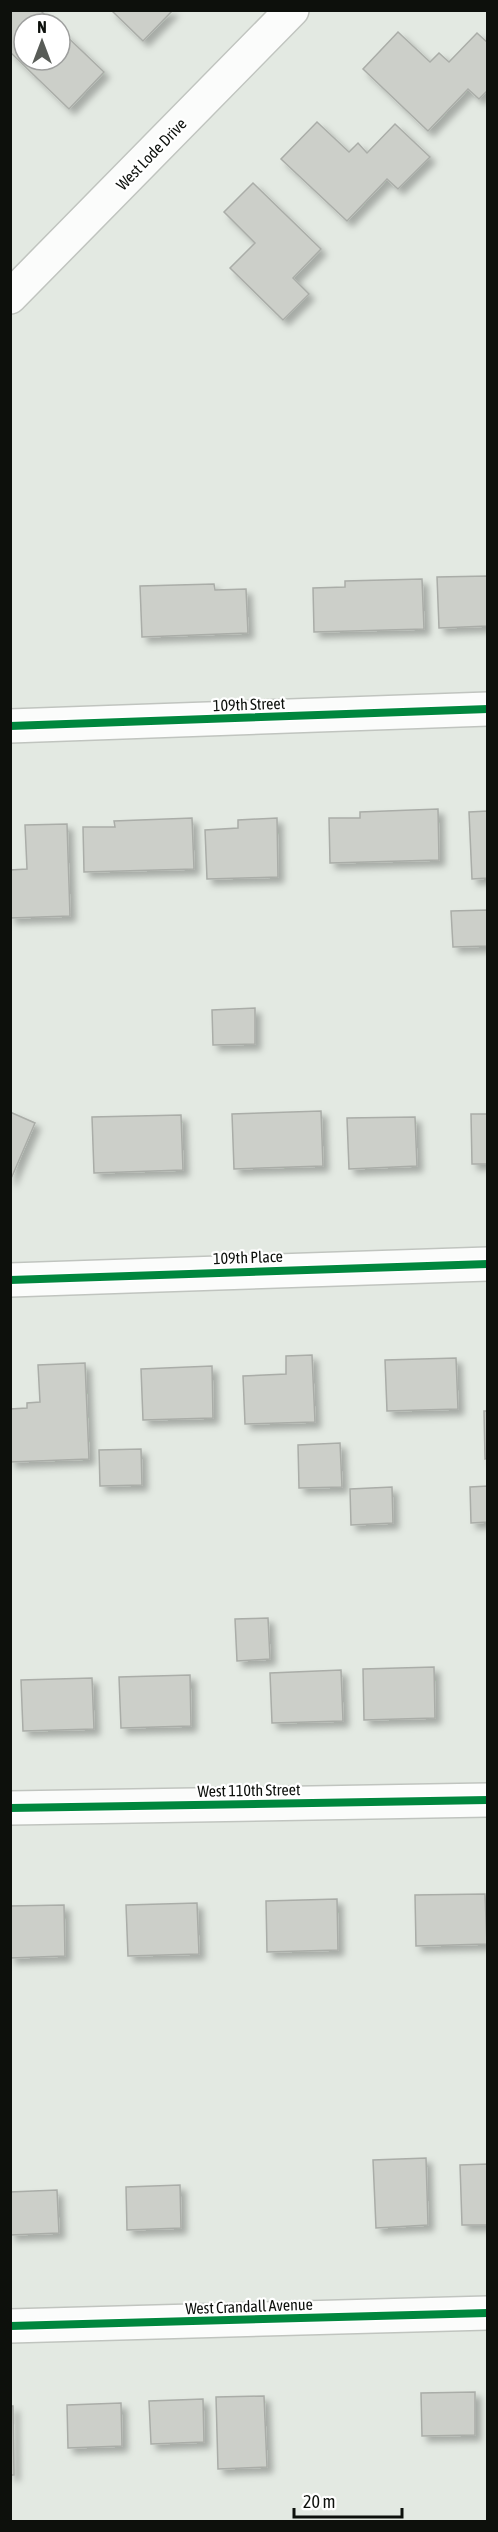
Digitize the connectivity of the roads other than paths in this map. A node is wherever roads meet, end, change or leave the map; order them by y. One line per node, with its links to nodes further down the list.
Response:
1 (292, 10): 2 (street, West Lode Drive)
2 (10, 297)
3 (488, 709): 4 (street, 109th Street)
4 (10, 726)
5 (488, 1264): 6 (street, 109th Place)
6 (10, 1280)
7 (488, 1800): 8 (street, West 110th Street)
8 (10, 1808)
9 (488, 2313): 10 (street, West Crandall Avenue)
10 (10, 2326)

